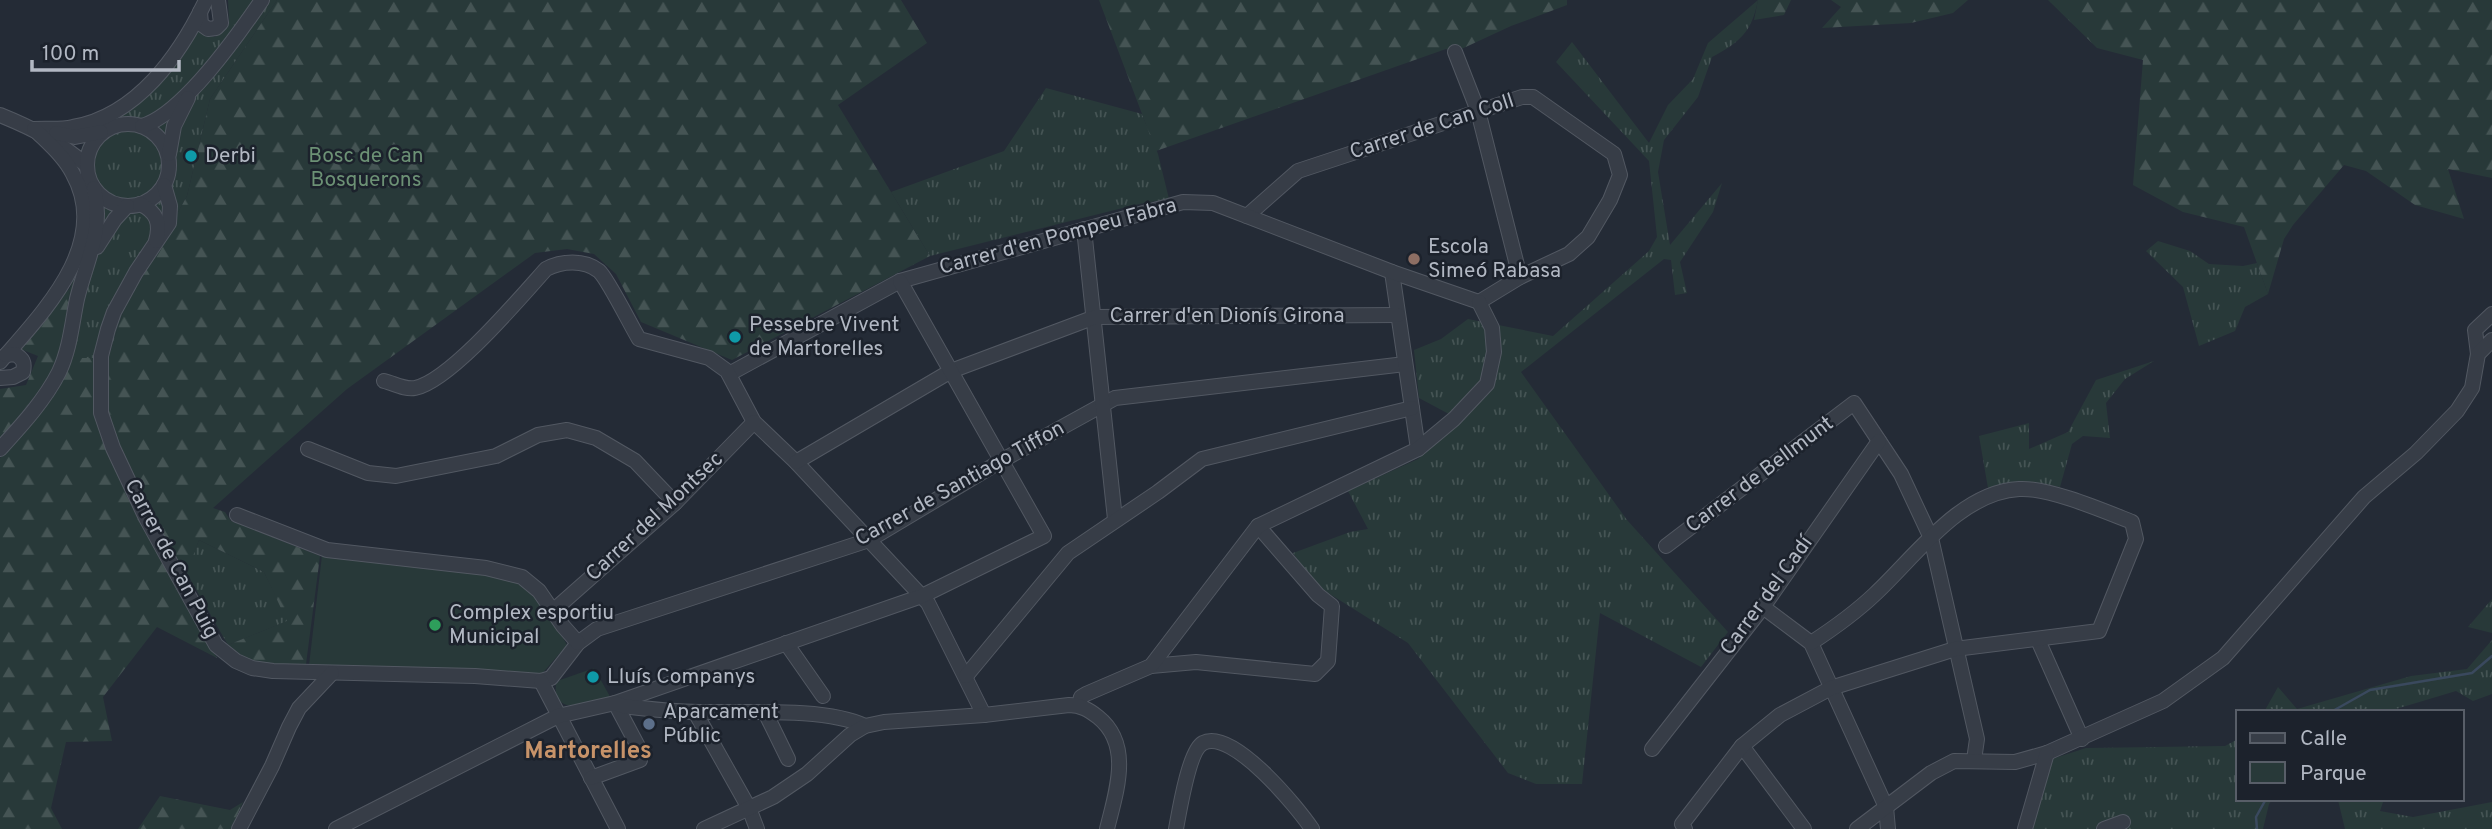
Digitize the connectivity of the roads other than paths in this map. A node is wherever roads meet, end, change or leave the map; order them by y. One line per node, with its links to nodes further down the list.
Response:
1 (218, 0): 3 (street)
2 (262, 0): 5 (street)
3 (203, 6): 9 (street)
4 (1455, 52): 6 (street)
5 (196, 85): 8 (street); 11 (street)
6 (1478, 111): 16 (street, Carrer de Can Coll); 21 (street); 21 (street, Carrer de Can Coll)
7 (0, 115): 9 (street)
8 (142, 126): 10 (street); 11 (street)
9 (34, 129): 10 (street); 12 (street); 29 (street)
10 (103, 132): 12 (street)
11 (168, 156): 13 (street)
12 (86, 165): 14 (street)
13 (164, 185): 15 (street); 18 (street, Carrer de Can Puig)
14 (94, 188): 15 (street); 19 (street)
15 (134, 205): 18 (street); 19 (street)
16 (1247, 216): 17 (street, Carrer d'en Pompeu Fabra); 20 (street, Carrer d'en Pompeu Fabra)
17 (1084, 229): 22 (street, Carrer d'en Pompeu Fabra); 26 (street)
18 (156, 242): 60 (street, Carrer de Can Puig)
19 (90, 257): 39 (street)
20 (1392, 272): 23 (street, Carrer d'en Pompeu Fabra); 25 (street)
21 (1520, 277): 23 (street)
22 (900, 281): 31 (street); 32 (street, Carrer d'en Pompeu Fabra)
23 (1479, 302): 41 (street)
24 (2492, 314): 28 (street)
25 (1398, 315): 26 (street, Carrer d'en Dionís Girona); 30 (street)
26 (1095, 317): 31 (street, Carrer d'en Dionís Girona); 35 (street)
27 (2492, 340): 28 (street)
28 (2478, 354): 72 (street)
29 (3, 359): 33 (street)
30 (1405, 364): 35 (street, Carrer de Santiago Tiffon); 36 (street)
31 (951, 371): 42 (street); 43 (street, Carrer d'en Dionís Girona)
32 (729, 374): 34 (street); 37 (street)
33 (0, 378)
34 (384, 381)
35 (1103, 404): 42 (street, Carrer de Santiago Tiffon); 46 (street)
36 (1412, 408): 41 (street); 46 (street)
37 (754, 422): 43 (street); 44 (street, Carrer del Montsec)
38 (1879, 441): 48 (street); 50 (street, Carrer de Bellmunt); 52 (street, Carrer del Cadí)
39 (0, 449)
40 (308, 449): 44 (street)
41 (1418, 449): 47 (street)
42 (1002, 461): 49 (street, Carrer de Santiago Tiffon); 51 (street)
43 (796, 462): 49 (street)
44 (675, 503): 53 (street, Carrer del Montsec)
45 (237, 514): 53 (street)
46 (1115, 519): 61 (street)
47 (1258, 526): 59 (street); 59 (street)
48 (1931, 538): 54 (street); 57 (street); 58 (street)
49 (869, 540): 51 (street); 55 (street, Carrer de Santiago Tiffon)
50 (1666, 546)
51 (922, 596): 56 (street); 61 (street)
52 (1763, 607): 57 (street); 74 (street, Carrer del Cadí)
53 (554, 610): 55 (street)
54 (2038, 640): 58 (street); 72 (street)
55 (578, 643): 62 (street, Carrer de Santiago Tiffon)
56 (786, 643): 64 (street); 65 (street)
57 (1811, 643): 63 (street)
58 (1955, 649): 63 (street); 77 (street)
59 (1151, 666): 66 (street)
60 (332, 673): 62 (street, Carrer de Can Puig); 83 (street)
61 (966, 676): 69 (street)
62 (541, 681): 70 (street)
63 (1831, 688): 73 (street); 79 (street)
64 (823, 696)
65 (615, 703): 67 (street); 70 (street); 78 (street)
66 (1079, 705): 69 (street); 88 (street)
67 (695, 712): 68 (street); 80 (street)
68 (765, 712): 71 (street); 76 (street)
69 (984, 715): 71 (street)
70 (558, 716): 78 (street); 84 (street)
71 (865, 726): 80 (street)
72 (2082, 739): 75 (street)
73 (1742, 746): 82 (street); 91 (street)
74 (1652, 749)
75 (2047, 753): 77 (street); 94 (street)
76 (788, 759)
77 (1974, 760): 79 (street)
78 (591, 778): 85 (street)
79 (1886, 807): 92 (street); 93 (street)
80 (749, 808): 86 (street); 87 (street)
81 (2123, 822): 95 (street)
82 (1683, 827)
83 (239, 829)
84 (336, 829)
85 (618, 829)
86 (704, 829)
87 (757, 829)
88 (1107, 829)
89 (1176, 829): 90 (street)
90 (1312, 829)
91 (1804, 829)
92 (1857, 829)
93 (1888, 829)
94 (2025, 829)
95 (2104, 829)

